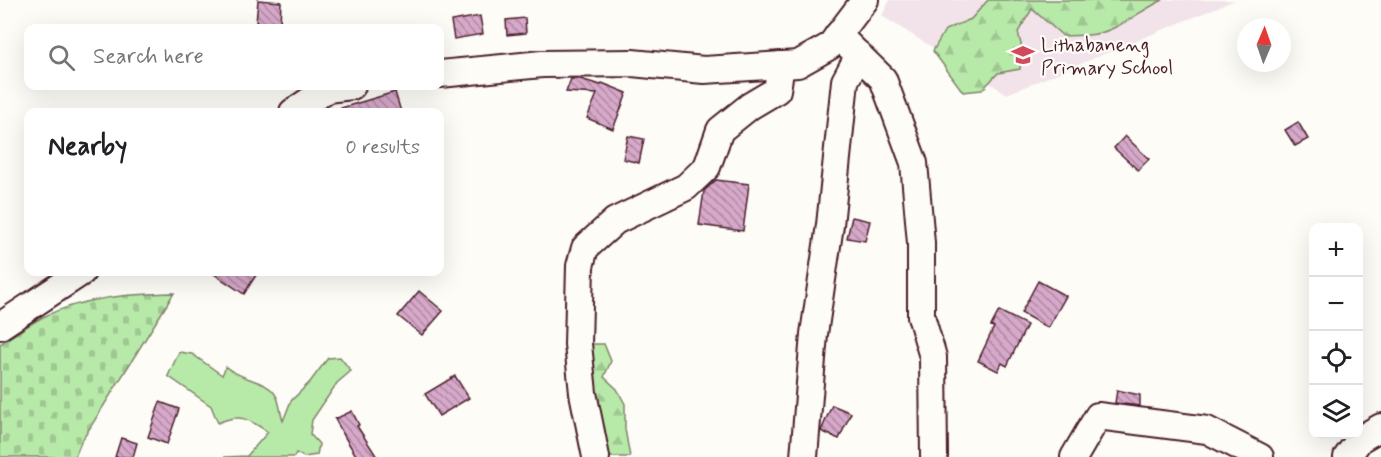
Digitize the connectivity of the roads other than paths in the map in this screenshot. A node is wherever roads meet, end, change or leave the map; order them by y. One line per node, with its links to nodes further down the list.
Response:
1 (865, 0): 2 (street)
2 (838, 35): 3 (street); 4 (street)
3 (859, 55): 12 (street); 13 (street)
4 (781, 65): 5 (street); 11 (street)
5 (444, 74)
6 (326, 90): 7 (street)
7 (299, 108)
8 (76, 276): 9 (street)
9 (0, 326)
10 (1381, 426): 16 (street)
11 (596, 457)
12 (804, 457)
13 (934, 457)
14 (1074, 457): 15 (street)
15 (1260, 457)
16 (1347, 457)

